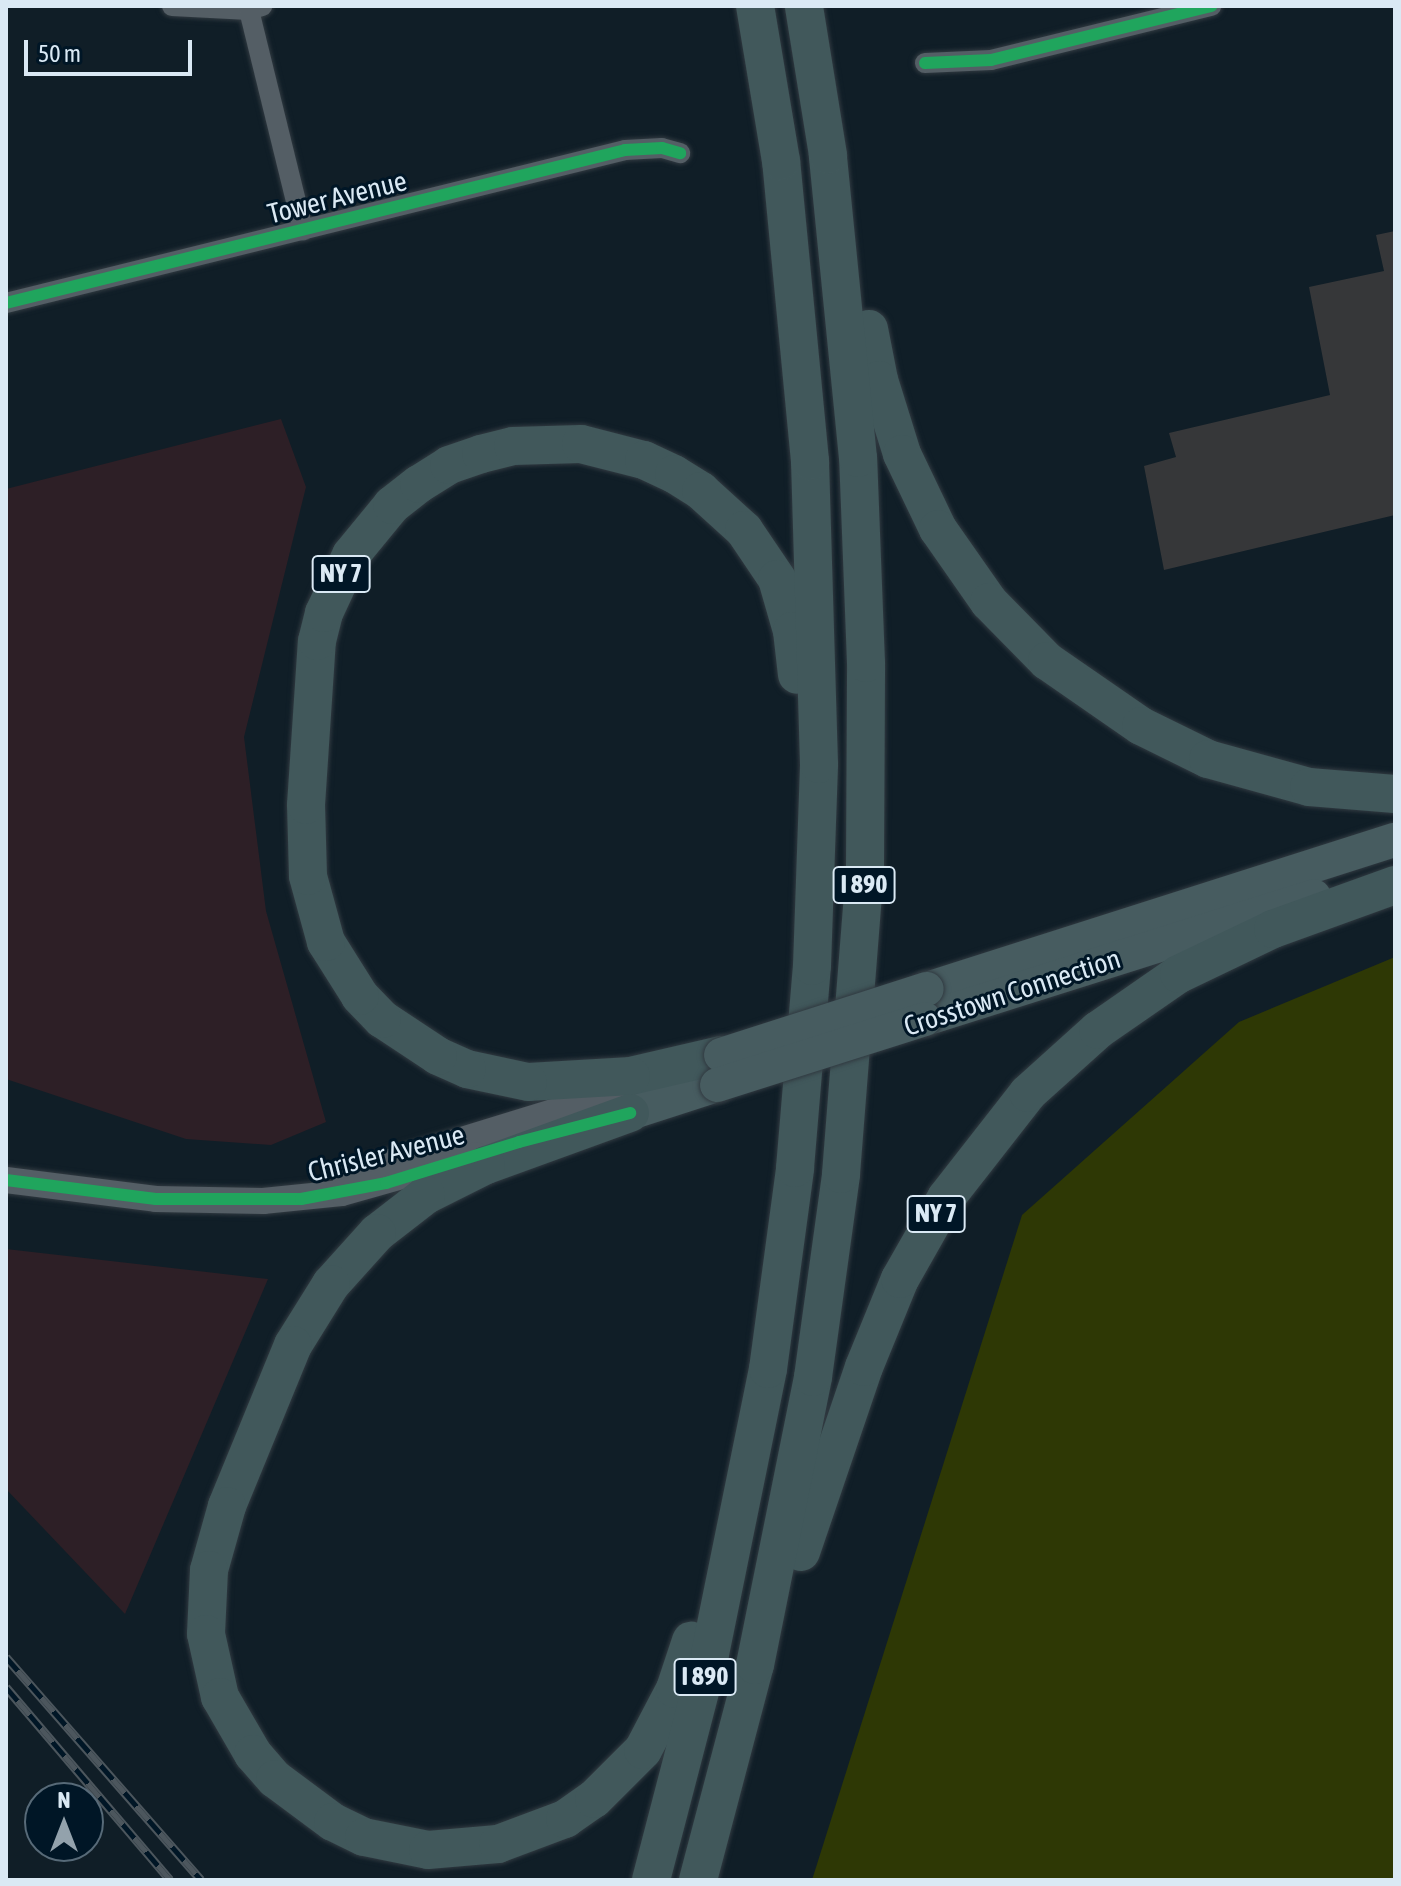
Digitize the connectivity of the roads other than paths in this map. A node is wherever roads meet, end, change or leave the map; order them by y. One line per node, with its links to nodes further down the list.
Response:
1 (172, 6): 5 (street)
2 (755, 6): 13 (highway, I 890)
3 (804, 6): 6 (highway, I 890)
4 (1211, 6): 7 (street)
5 (256, 8): 9 (street)
6 (812, 52): 11 (highway); 22 (highway, I 890)
7 (925, 63)
8 (680, 153): 9 (street, Tower Avenue)
9 (303, 230): 10 (street, Tower Avenue)
10 (6, 303)
11 (1395, 794)
12 (1395, 840): 16 (highway, Crosstown Connection / NY 7)
13 (817, 864): 17 (highway, NY 7); 21 (highway, I 890)
14 (1395, 872): 16 (highway, Crosstown Connection)
15 (1395, 885): 22 (highway, NY 7)
16 (926, 1004): 17 (highway, Crosstown Connection / NY 7, bridge)
17 (719, 1070): 18 (highway, Crosstown Connection); 20 (street, Chrisler Avenue)
18 (630, 1113): 20 (street, Chrisler Avenue); 21 (highway)
19 (6, 1180): 20 (street, Chrisler Avenue)
20 (220, 1201)
21 (749, 1471): 23 (highway, I 890)
22 (733, 1756): 24 (highway, I 890)
23 (651, 1880)
24 (698, 1880)

